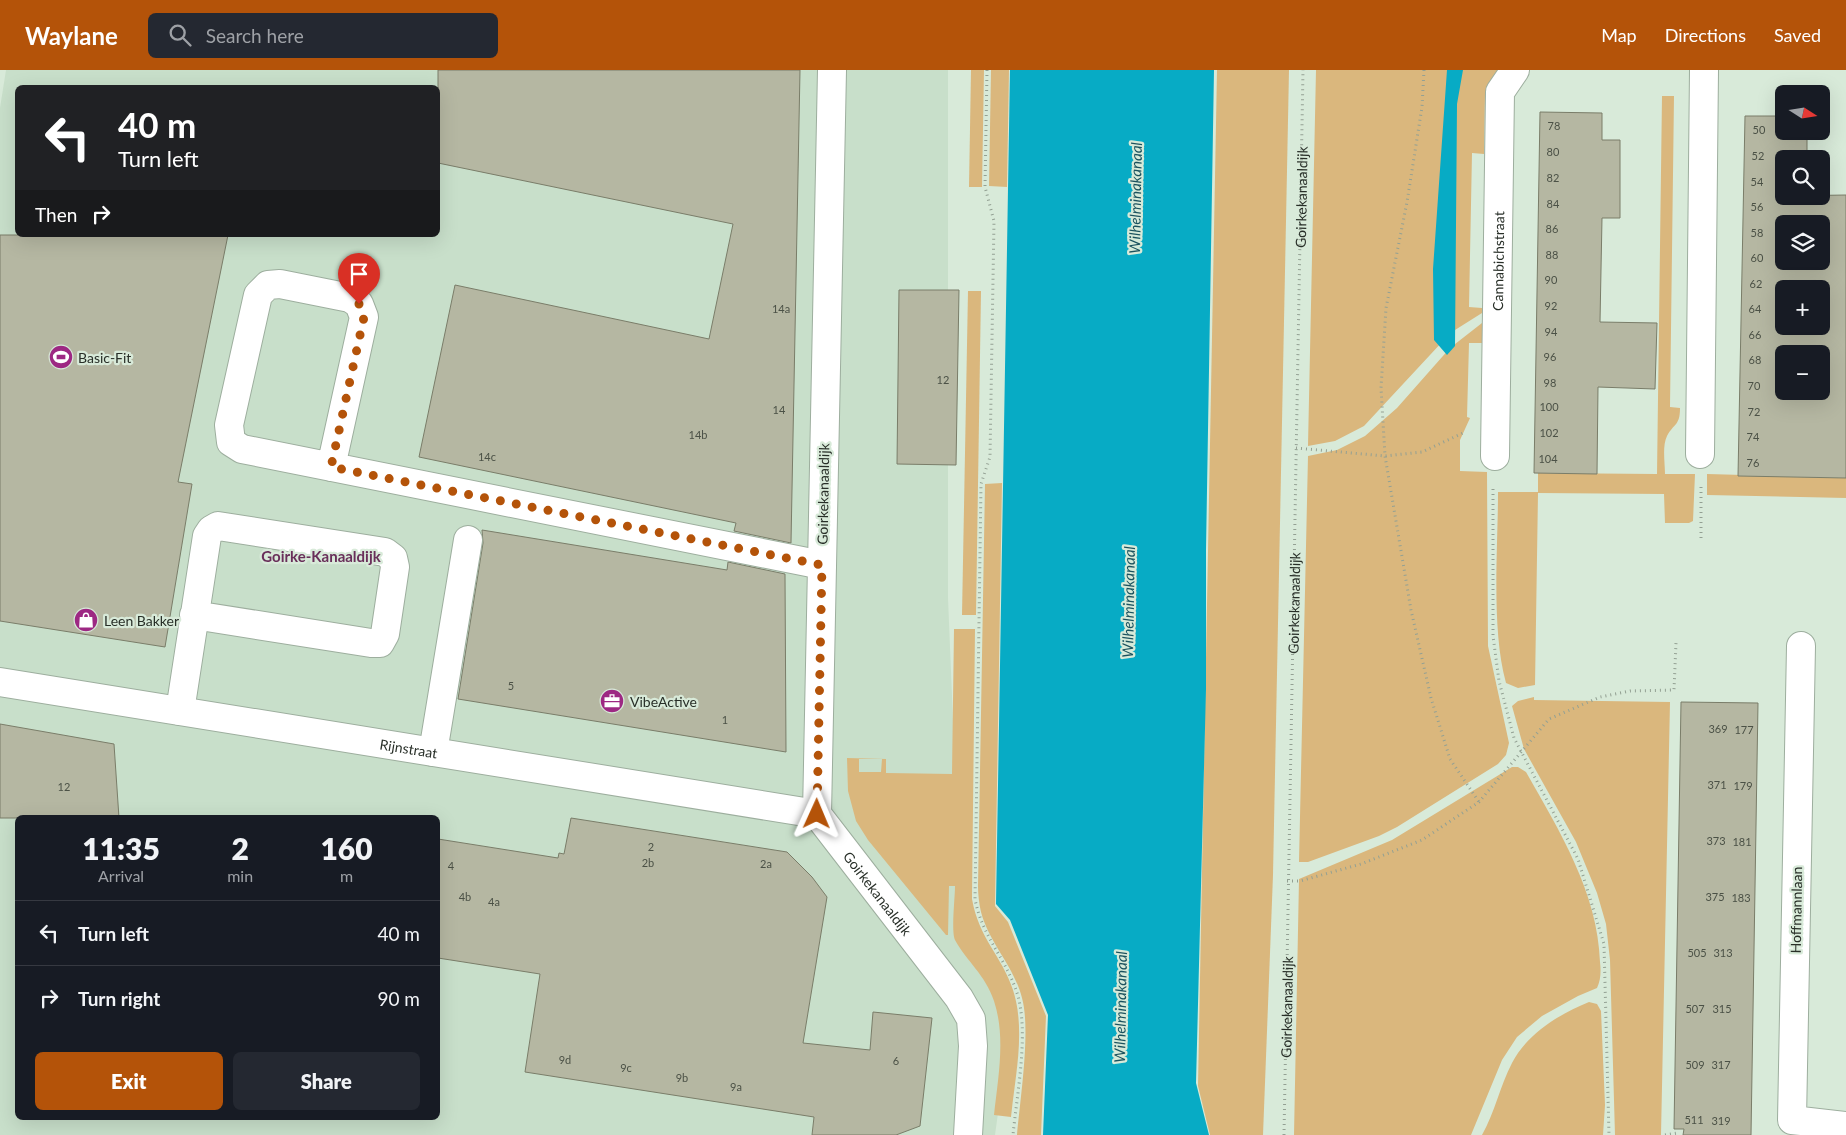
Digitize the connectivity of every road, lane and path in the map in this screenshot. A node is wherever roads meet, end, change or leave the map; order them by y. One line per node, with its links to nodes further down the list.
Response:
1 (832, 70): 15 (street, Goirkekanaaldijk)
2 (987, 70): 29 (path)
3 (1303, 70): 8 (path, Goirkekanaaldijk)
4 (1424, 70): 10 (path)
5 (1514, 70): 7 (street, Cannabichstraat)
6 (1704, 70): 9 (street)
7 (1496, 425): 10 (path); 11 (street, Cannabichstraat)
8 (1296, 448): 10 (path); 25 (path, Goirkekanaaldijk)
9 (1700, 454): 13 (path)
10 (1385, 456): 23 (path)
11 (1495, 456): 22 (path)
12 (331, 467): 12 (street); 15 (street)
13 (1701, 539)
14 (468, 540): 21 (street)
15 (822, 565): 24 (street, Goirkekanaaldijk)
16 (194, 615): 16 (street); 20 (street)
17 (1676, 643): 22 (path)
18 (1801, 646): 26 (street, Hoffmannlaan)
19 (0, 682): 20 (street, Rijnstraat)
20 (180, 711): 21 (street, Rijnstraat)
21 (433, 752): 24 (street, Rijnstraat)
22 (1521, 754): 23 (path); 31 (path)
23 (1479, 802): 25 (path)
24 (817, 814): 28 (street, Goirkekanaaldijk)
25 (1286, 880): 30 (path, Goirkekanaaldijk)
26 (1846, 1126)
27 (1678, 1133): 32 (path)
28 (968, 1135)
29 (1013, 1135)
30 (1284, 1135)
31 (1608, 1135)
32 (1665, 1135)

